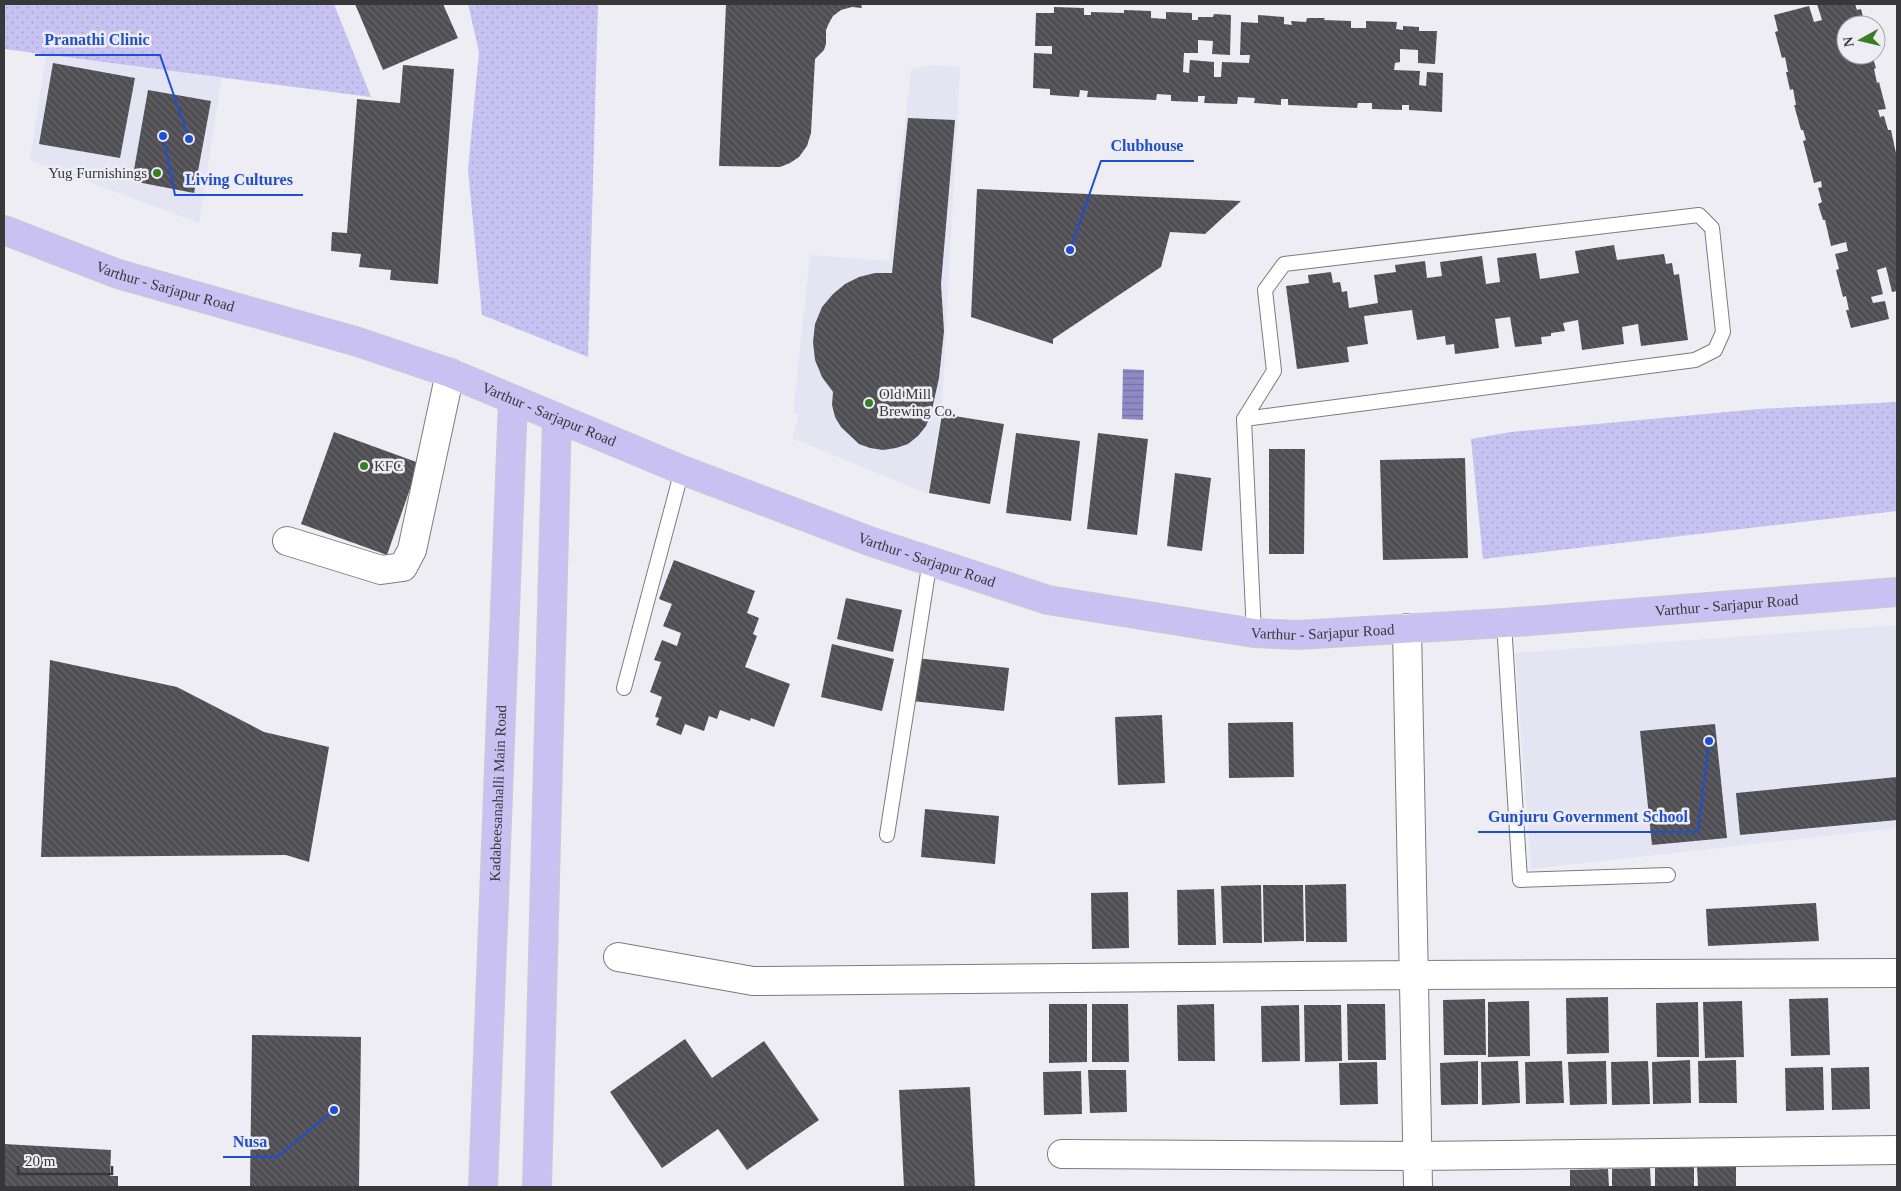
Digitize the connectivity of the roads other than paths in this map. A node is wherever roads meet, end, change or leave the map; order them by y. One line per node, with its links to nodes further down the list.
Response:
1 (4, 230): 2 (main road, Varthur - Sarjapur Road)
2 (450, 373): 3 (main road, Varthur - Sarjapur Road); 7 (street)
3 (513, 400): 4 (main road, Varthur - Sarjapur Road); 22 (main road, Kadabeesanahalli Main Road)
4 (557, 418): 6 (main road, Varthur - Sarjapur Road); 23 (main road)
5 (1244, 419): 5 (lane); 12 (lane)
6 (682, 470): 8 (main road, Varthur - Sarjapur Road); 13 (lane)
7 (287, 541)
8 (930, 560): 12 (main road, Varthur - Sarjapur Road); 14 (lane)
9 (1897, 592): 10 (main road, Varthur - Sarjapur Road)
10 (1504, 623): 11 (main road, Varthur - Sarjapur Road); 15 (lane)
11 (1407, 628): 12 (main road, Varthur - Sarjapur Road); 18 (street)
12 (1254, 633)
13 (624, 688)
14 (887, 834)
15 (1668, 875)
16 (618, 957): 18 (street)
17 (1897, 973): 18 (street)
18 (1414, 975): 21 (street)
19 (1897, 1150): 21 (street)
20 (1062, 1154): 21 (street)
21 (1417, 1156): 24 (street)
22 (483, 1187)
23 (538, 1187)
24 (1418, 1187)

